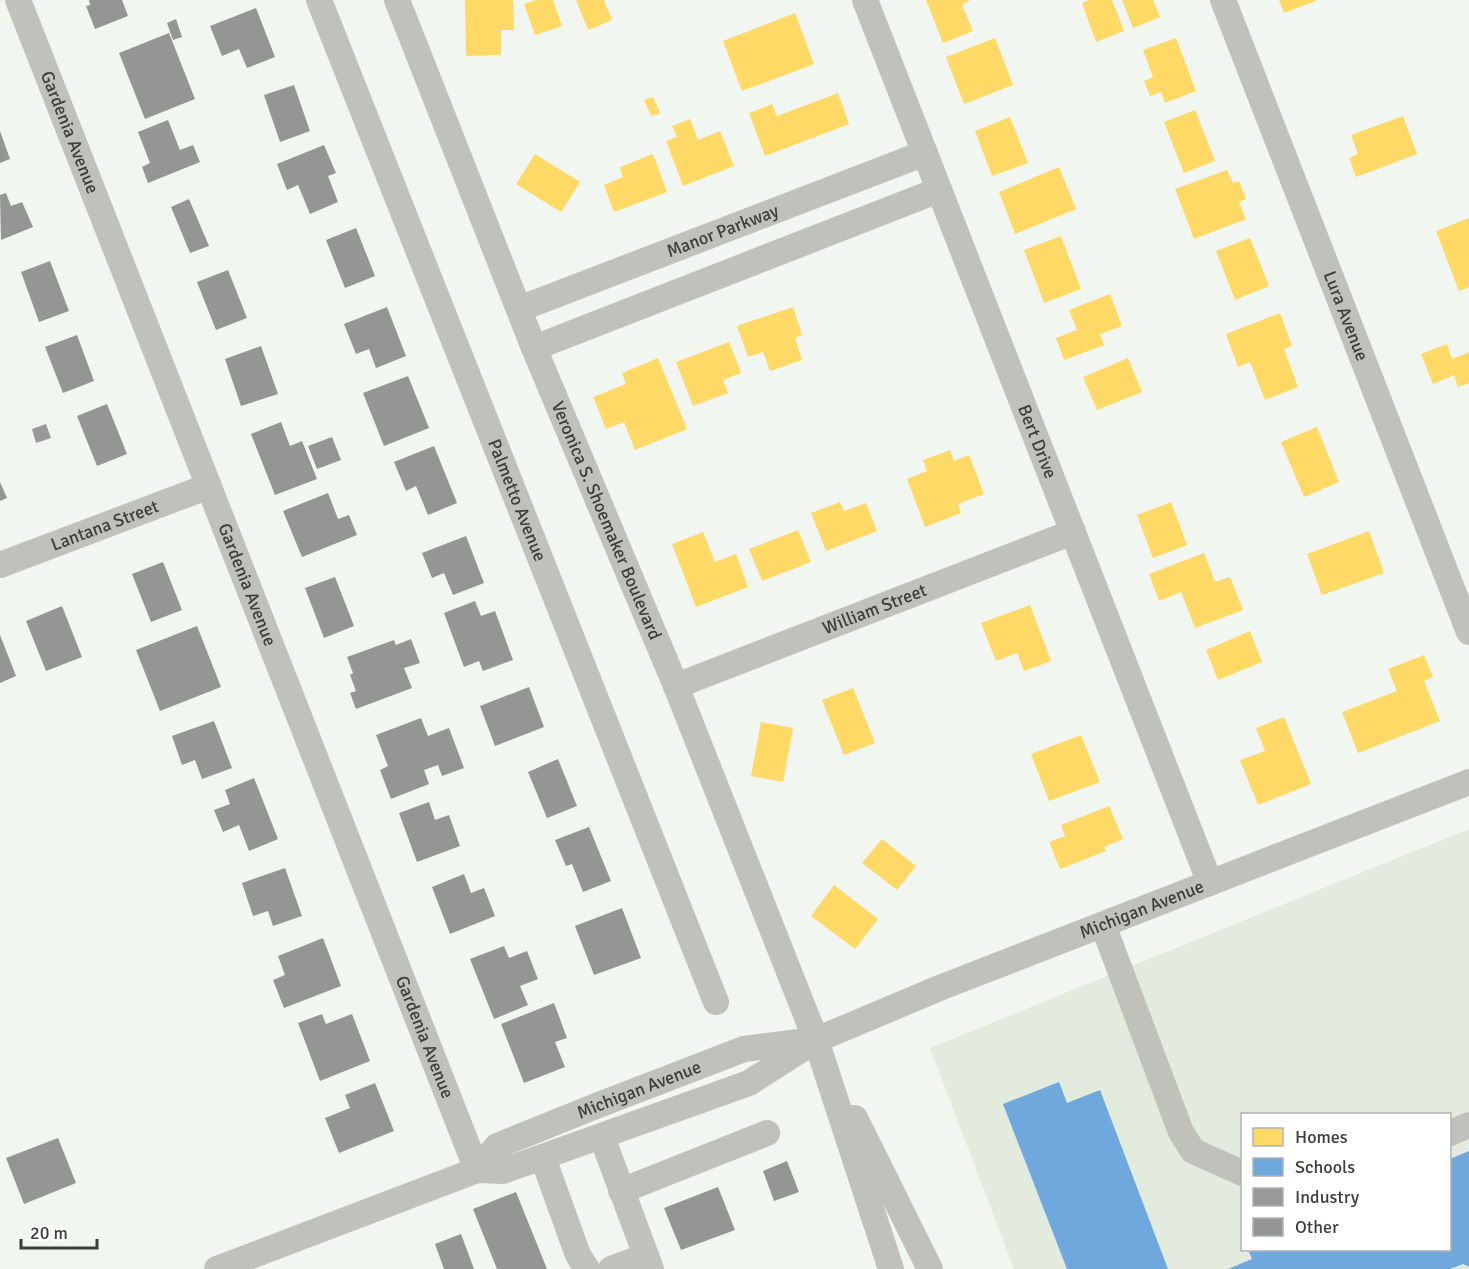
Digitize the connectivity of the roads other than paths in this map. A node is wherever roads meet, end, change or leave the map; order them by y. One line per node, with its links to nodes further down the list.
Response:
1 (18, 0): 10 (street, Gardenia Avenue)
2 (319, 0): 18 (street, Palmetto Avenue)
3 (397, 0): 8 (street, Veronica S. Shoemaker Boulevard)
4 (865, 0): 6 (street, Bert Drive)
5 (1223, 0): 13 (street, Lura Avenue)
6 (925, 153): 7 (street, Bert Drive); 8 (street, Manor Parkway)
7 (939, 190): 9 (street); 11 (street, Bert Drive)
8 (519, 309): 9 (street, Veronica S. Shoemaker Boulevard)
9 (534, 348): 14 (street, Veronica S. Shoemaker Boulevard)
10 (209, 486): 12 (street, Lantana Street); 25 (street, Gardenia Avenue)
11 (1073, 532): 14 (street, William Street); 16 (street, Bert Drive)
12 (0, 565)
13 (1469, 632)
14 (676, 686): 19 (street, Veronica S. Shoemaker Boulevard)
15 (1469, 782): 16 (street, Michigan Avenue)
16 (1210, 883): 17 (street, Michigan Avenue)
17 (1103, 925): 19 (street, Michigan Avenue); 26 (street)
18 (716, 1002)
19 (816, 1040): 23 (street, Michigan Avenue); 25 (street, Michigan Avenue); 32 (street, Veronica S. Shoemaker Boulevard); 33 (street, Veronica S. Shoemaker Boulevard)
20 (1469, 1125): 21 (street)
21 (1451, 1132)
22 (767, 1133): 27 (street)
23 (602, 1137): 24 (street, Michigan Avenue); 27 (street)
24 (543, 1158): 25 (street, Michigan Avenue); 30 (street)
25 (477, 1170): 29 (street, Michigan Avenue)
26 (1241, 1173)
27 (621, 1191): 28 (street)
28 (648, 1262): 31 (street)
29 (219, 1269)
30 (587, 1269)
31 (611, 1269)
32 (891, 1269)
33 (930, 1269)

